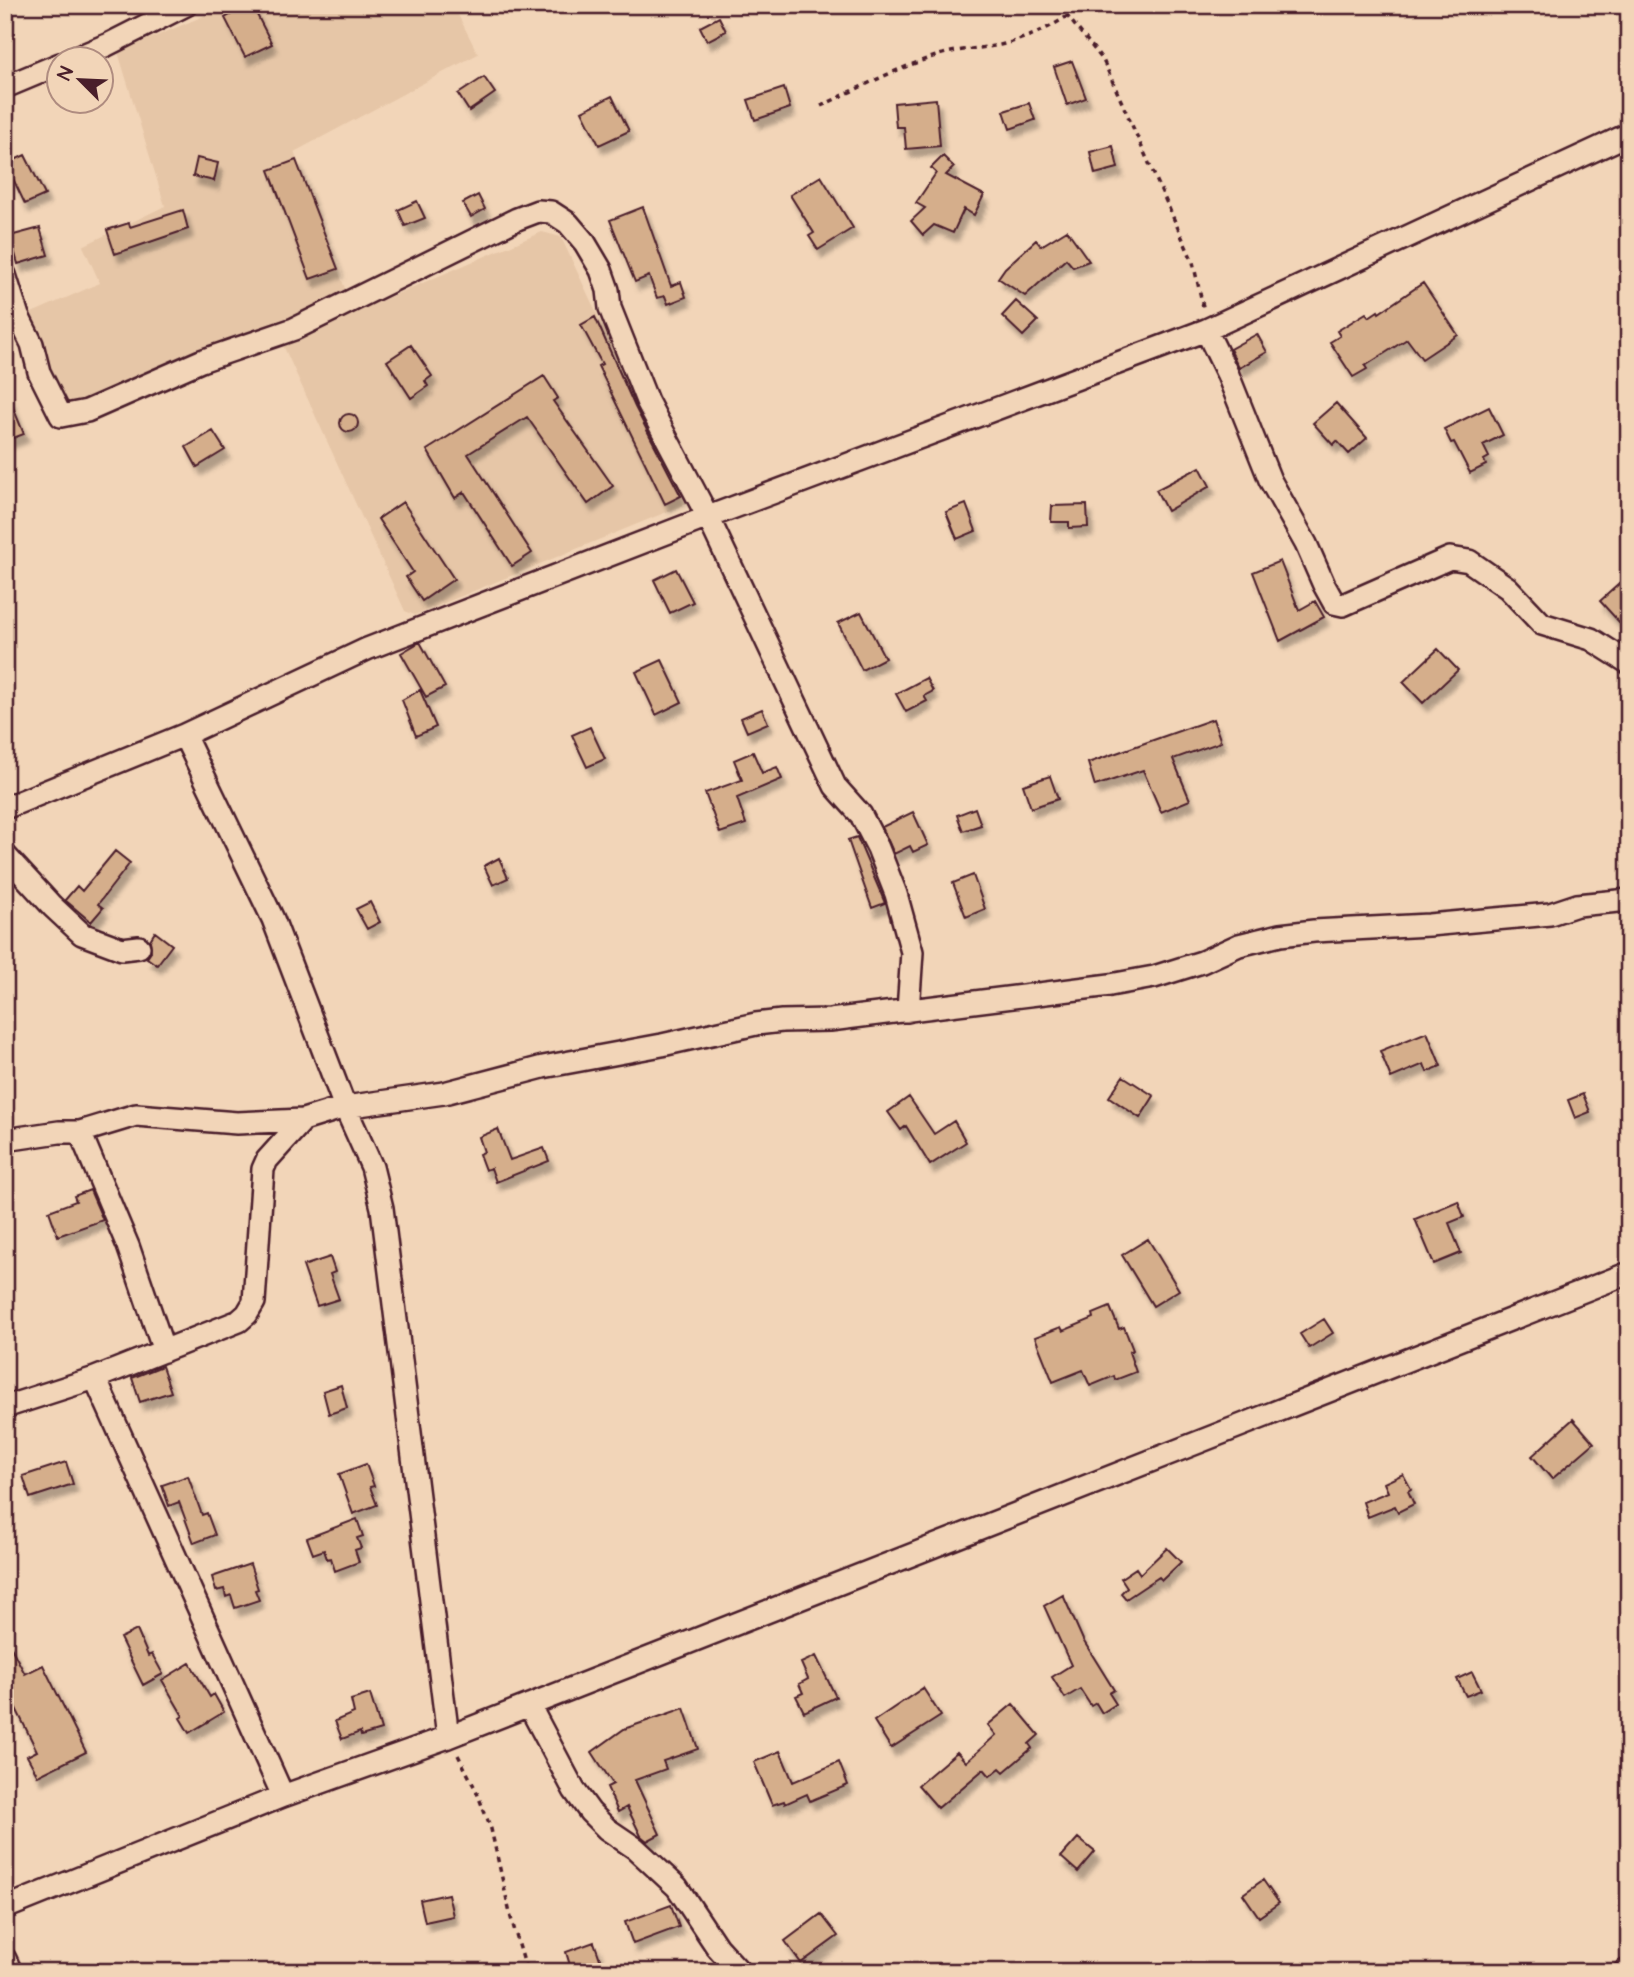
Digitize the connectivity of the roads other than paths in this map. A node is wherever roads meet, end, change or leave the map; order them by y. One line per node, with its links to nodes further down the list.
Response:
1 (186, 5): 2 (street)
2 (105, 46)
3 (46, 70): 4 (street)
4 (5, 87)
5 (1629, 134): 7 (street)
6 (5, 275): 8 (street)
7 (1206, 330): 8 (street); 9 (street)
8 (708, 517): 10 (street); 15 (street)
9 (1629, 663)
10 (184, 735): 11 (street); 16 (street)
11 (5, 808)
12 (5, 855): 14 (street)
13 (1629, 900): 15 (street)
14 (139, 947)
15 (908, 1011): 16 (street)
16 (345, 1107): 17 (street); 25 (street)
17 (303, 1120): 18 (street); 21 (street)
18 (80, 1132): 19 (street); 21 (street)
19 (5, 1140)
20 (1629, 1273): 24 (street)
21 (164, 1351): 22 (street)
22 (95, 1378): 23 (street); 26 (street)
23 (5, 1407)
24 (529, 1705): 25 (street); 31 (street)
25 (449, 1737): 26 (street)
26 (283, 1796): 27 (street)
27 (5, 1908)
28 (5, 1959): 30 (street)
29 (1629, 1969): 32 (street)
30 (11, 1972)
31 (740, 1972)
32 (1624, 1972)

